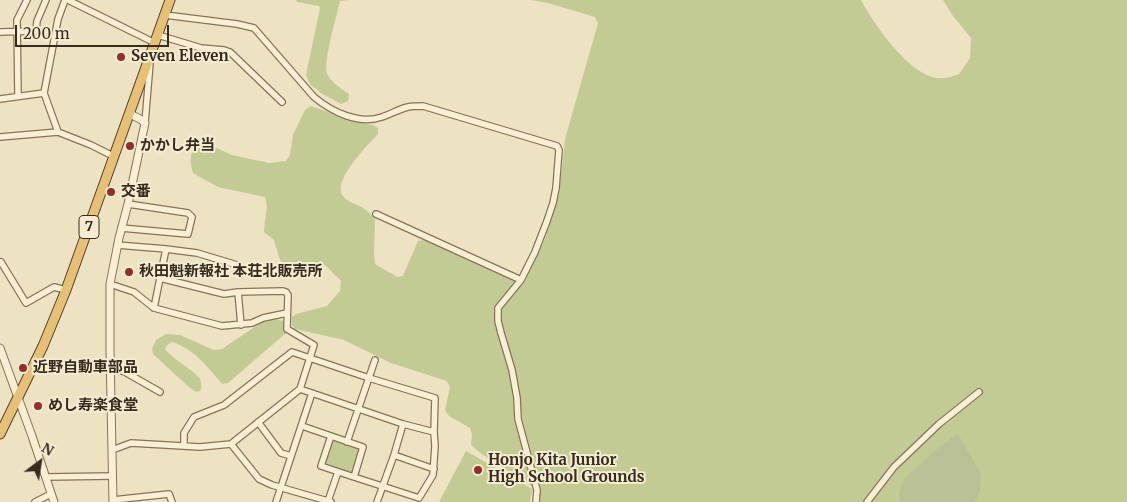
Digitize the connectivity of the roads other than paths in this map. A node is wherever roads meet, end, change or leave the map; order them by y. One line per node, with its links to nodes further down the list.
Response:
1 (27, 0): 7 (street)
2 (46, 0): 7 (street)
3 (67, 0): 8 (street); 10 (street)
4 (170, 0): 5 (highway, 7)
5 (165, 15): 8 (highway, 7); 27 (street)
6 (0, 32): 7 (street)
7 (16, 32): 11 (street)
8 (157, 39): 9 (highway, 7); 13 (street)
9 (152, 54): 14 (highway, 7); 15 (street)
10 (44, 93): 11 (street); 16 (street)
11 (18, 96): 12 (street)
12 (0, 99)
13 (282, 102)
14 (130, 114): 15 (street); 18 (highway, 7)
15 (145, 123): 19 (street)
16 (58, 132): 17 (street); 18 (street)
17 (0, 137)
18 (115, 156): 29 (highway, 7)
19 (128, 204): 21 (street); 21 (street)
20 (376, 214): 27 (street)
21 (121, 228): 22 (street)
22 (118, 245): 23 (street); 28 (street)
23 (166, 249): 25 (street); 26 (street)
24 (0, 263): 29 (street)
25 (237, 265)
26 (160, 278): 30 (street); 31 (street)
27 (521, 280): 72 (street)
28 (110, 284): 31 (street); 37 (street)
29 (66, 290): 43 (highway, 7)
30 (238, 292): 32 (street); 33 (street)
31 (154, 308): 33 (street)
32 (287, 313): 33 (street); 35 (street)
33 (241, 325)
34 (0, 348): 43 (street)
35 (309, 358): 38 (street); 39 (street); 53 (street)
36 (375, 360): 38 (street)
37 (110, 367): 40 (street); 54 (street)
38 (369, 378): 44 (street); 48 (street)
39 (300, 389): 42 (street); 45 (street)
40 (160, 392)
41 (979, 392): 73 (street)
42 (312, 393): 44 (street); 47 (street)
43 (18, 397): 49 (highway, 7); 60 (street)
44 (358, 409): 46 (street); 51 (street)
45 (258, 422): 52 (street); 55 (street)
46 (403, 424): 48 (street); 56 (street)
47 (302, 426): 50 (street); 55 (street)
48 (434, 432): 57 (street)
49 (0, 434)
50 (331, 436): 51 (street); 58 (street)
51 (347, 442): 61 (street)
52 (231, 444): 53 (street); 63 (street)
53 (184, 446): 54 (street)
54 (112, 450): 59 (street)
55 (291, 456): 63 (street)
56 (394, 456): 57 (street); 62 (street)
57 (434, 469): 62 (street)
58 (338, 472): 61 (street); 70 (street)
59 (113, 476): 60 (street); 65 (street)
60 (46, 477): 64 (street)
61 (354, 477): 62 (street)
62 (383, 487): 71 (street)
63 (280, 488): 69 (street); 70 (street)
64 (51, 494): 66 (street); 67 (street)
65 (113, 501): 68 (street)
66 (35, 502)
67 (54, 502)
68 (172, 502)
69 (276, 502)
70 (329, 502)
71 (377, 502)
72 (536, 502)
73 (867, 502)

